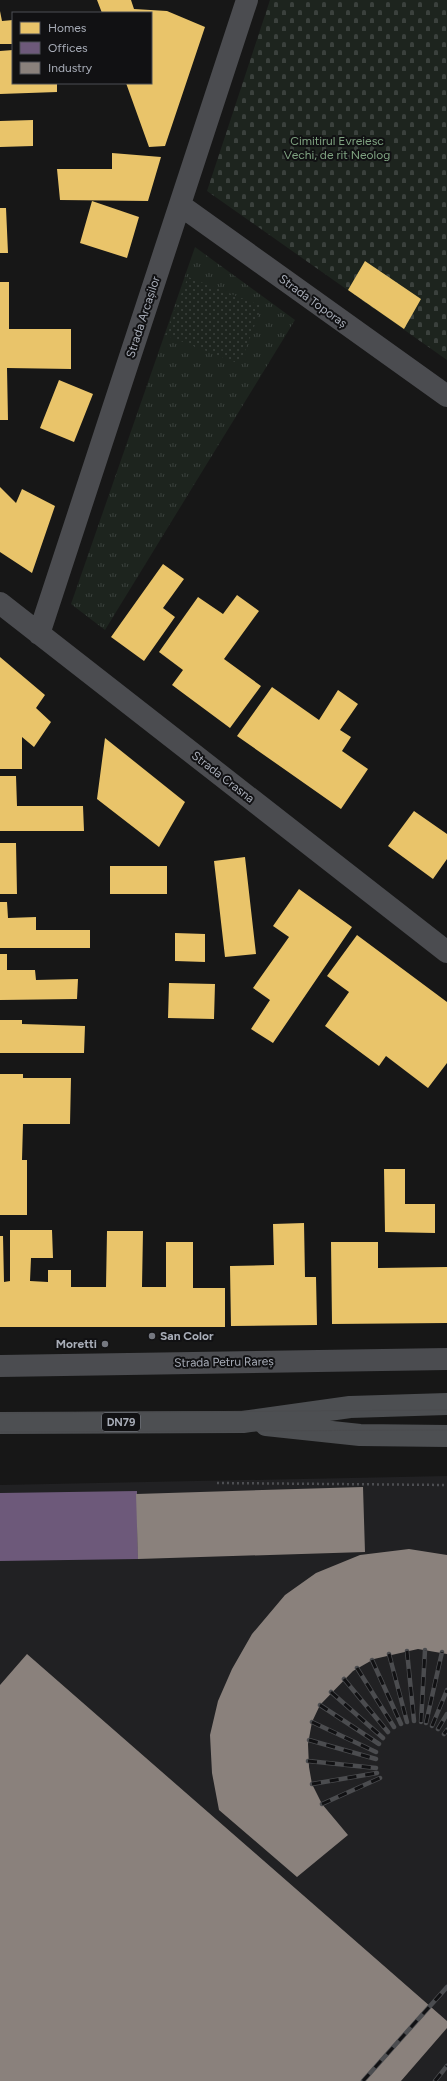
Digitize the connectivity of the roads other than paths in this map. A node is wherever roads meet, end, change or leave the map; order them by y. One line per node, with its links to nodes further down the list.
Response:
1 (247, 0): 2 (street, Strada Arcașilor)
2 (180, 205): 3 (street, Strada Toporaș); 5 (street, Strada Arcașilor)
3 (447, 396)
4 (0, 602): 5 (street, Strada Crasna)
5 (39, 634): 6 (street, Strada Crasna)
6 (447, 952)
7 (447, 1359): 8 (street, Strada Petru Rareș)
8 (0, 1366)
9 (447, 1404): 10 (main road, DN79)
10 (243, 1422): 11 (main road, DN79); 12 (main road, DN79)
11 (0, 1423)
12 (447, 1436)

